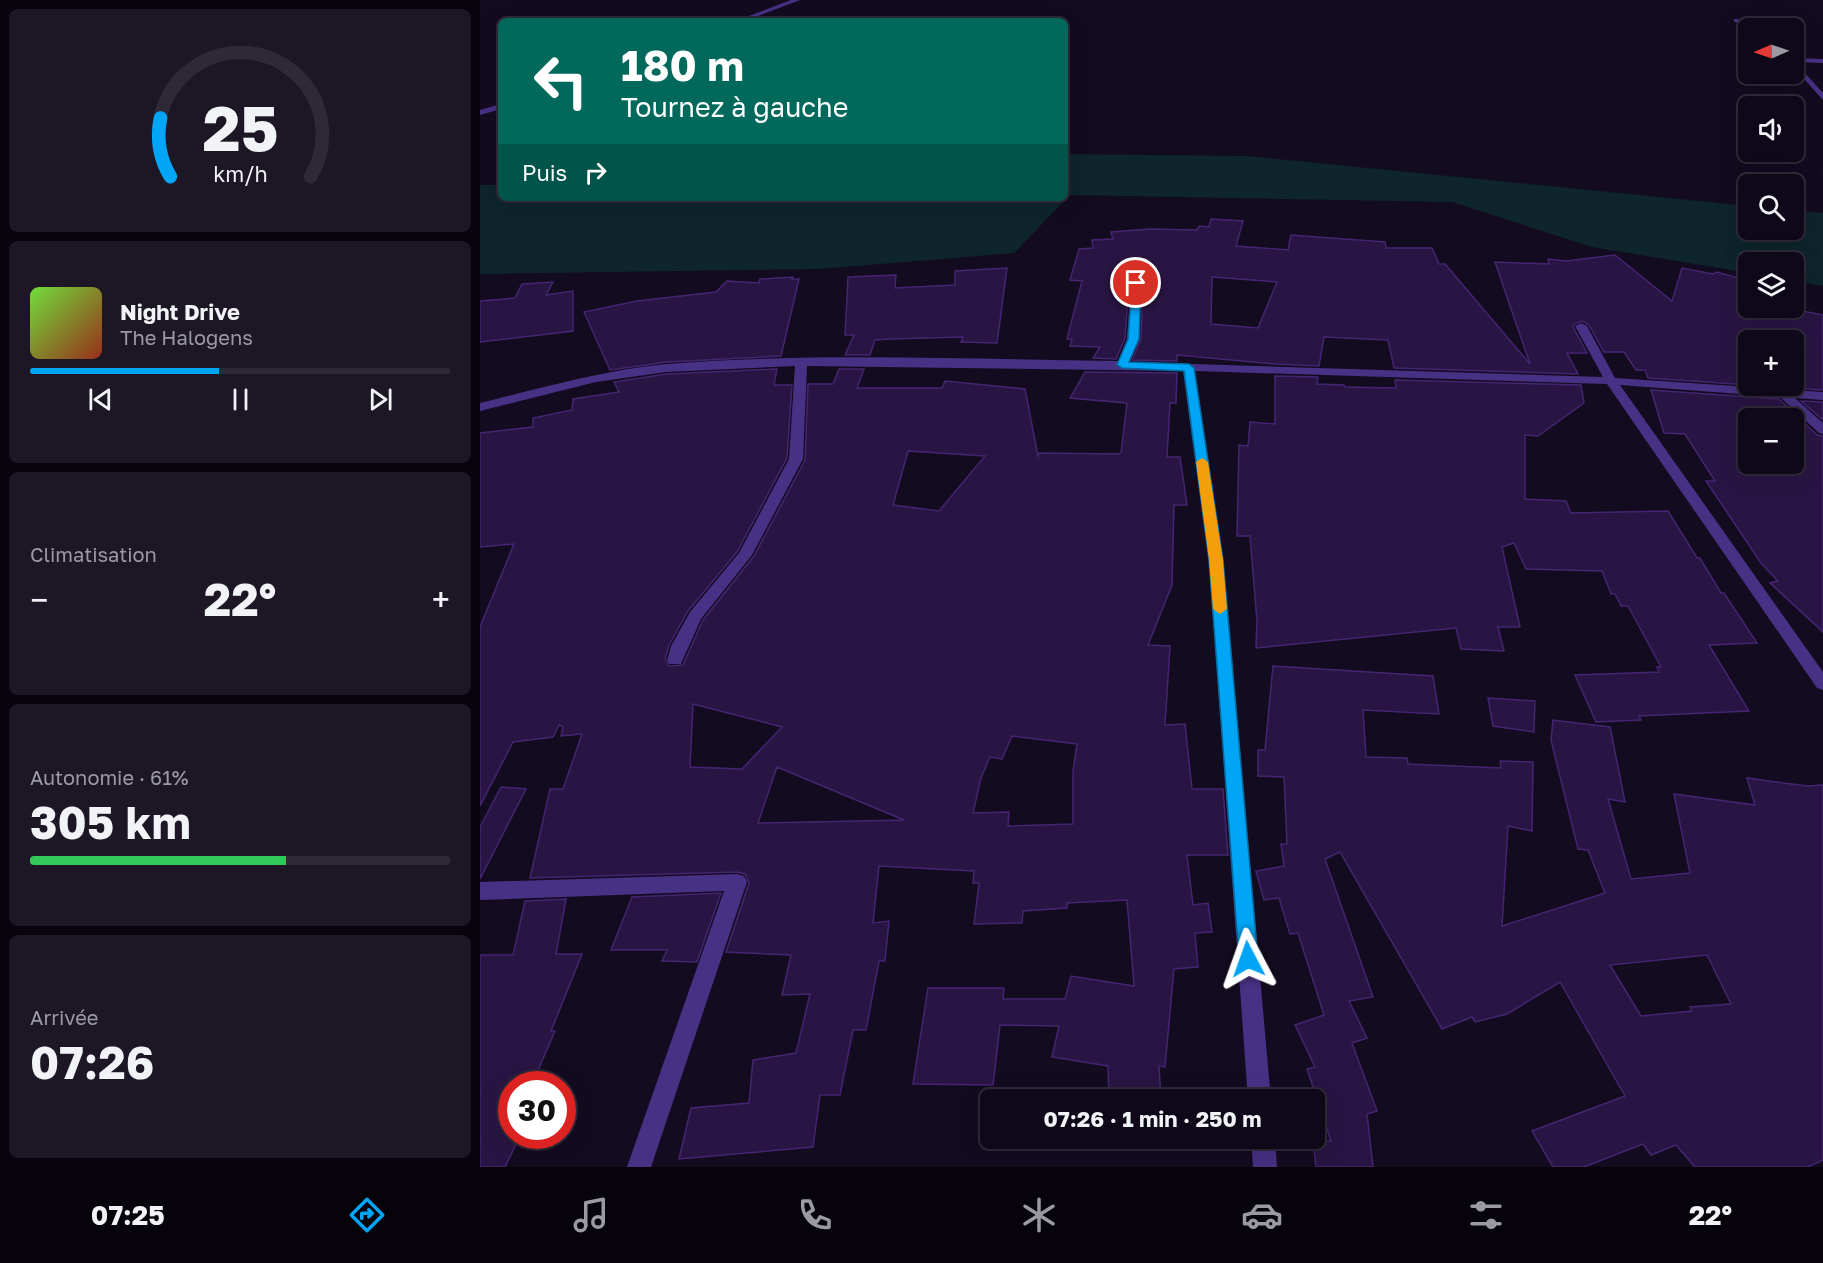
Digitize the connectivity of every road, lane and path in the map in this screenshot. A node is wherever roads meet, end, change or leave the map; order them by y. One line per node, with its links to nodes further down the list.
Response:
1 (797, 0): 2 (street)
2 (747, 18)
3 (1823, 61): 4 (street)
4 (1804, 62)
5 (1804, 74): 6 (street)
6 (1823, 98)
7 (498, 106): 8 (street)
8 (480, 113)
9 (1137, 267): 12 (street)
10 (1581, 326): 14 (street)
11 (801, 363): 12 (street); 19 (street); 21 (street)
12 (1122, 365): 13 (street)
13 (1189, 368): 14 (street); 24 (street)
14 (1611, 381): 15 (street); 22 (street)
15 (1738, 391)
16 (1804, 395): 18 (street)
17 (1786, 396): 20 (street)
18 (1823, 396)
19 (480, 407)
20 (1823, 430)
21 (675, 660)
22 (1823, 684)
23 (480, 891): 26 (street)
24 (1259, 1089)
25 (1264, 1149): 27 (street)
26 (639, 1167)
27 (1265, 1167)

